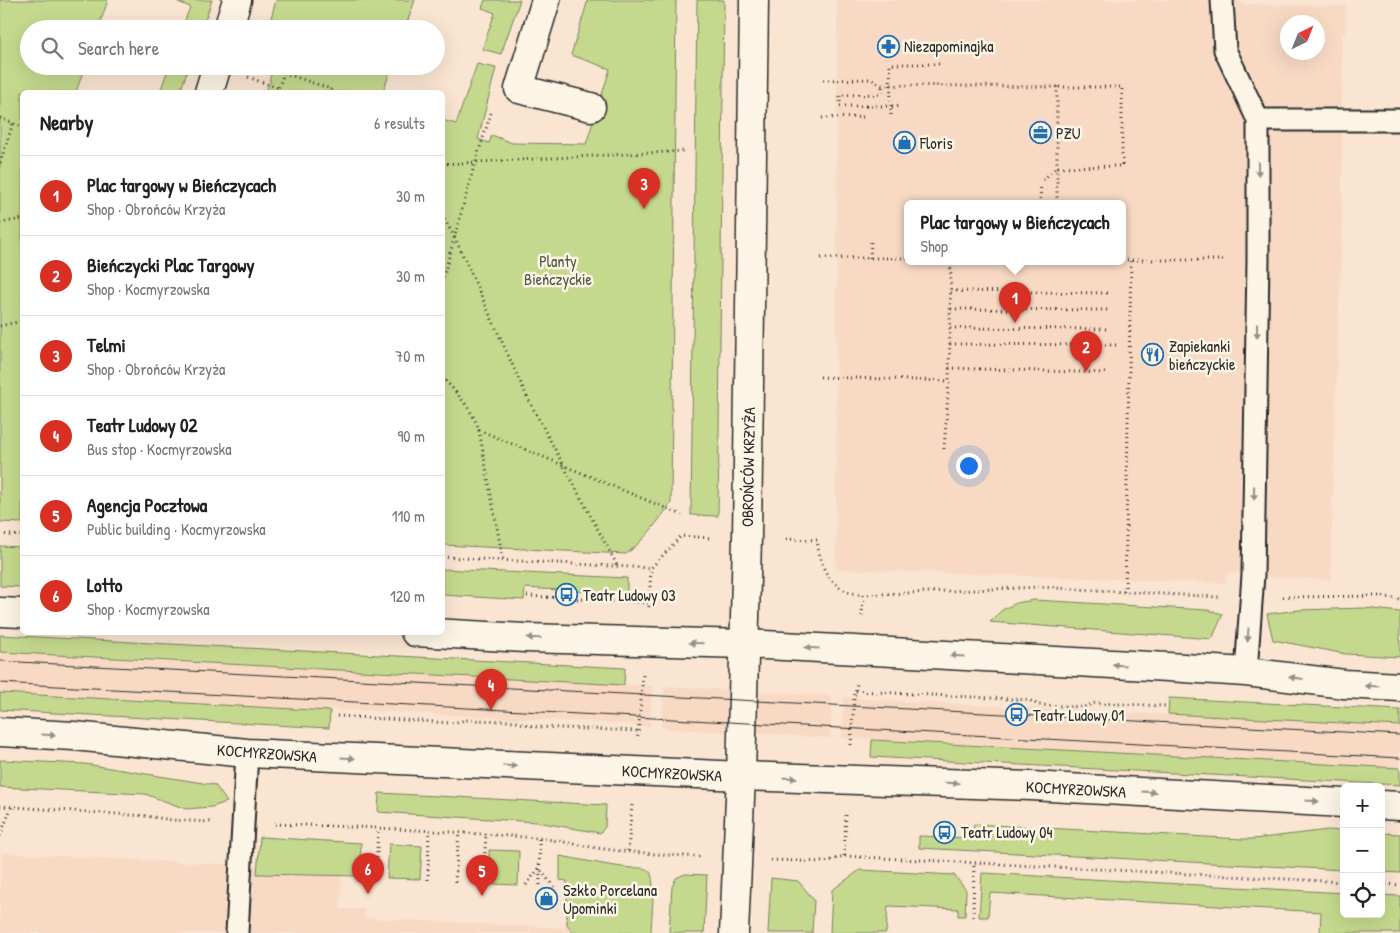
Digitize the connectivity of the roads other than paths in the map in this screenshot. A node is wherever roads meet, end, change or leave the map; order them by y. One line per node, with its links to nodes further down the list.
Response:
1 (237, 0): 5 (main road)
2 (546, 0): 8 (main road)
3 (754, 0): 14 (main road, OBROŃCÓW KRZYŻA)
4 (1222, 0): 9 (lane)
5 (231, 20)
6 (214, 75): 7 (main road)
7 (210, 90)
8 (591, 107)
9 (1258, 120): 10 (lane); 15 (lane, one-way to 15)
10 (1400, 120)
11 (0, 612): 12 (main road)
12 (20, 613)
13 (445, 634): 14 (main road, one-way to 13)
14 (745, 644): 15 (main road, one-way to 14); 19 (main road, OBROŃCÓW KRZYŻA)
15 (1246, 672): 16 (main road, one-way to 15)
16 (1400, 687)
17 (0, 732): 18 (main road, KOCMYRZOWSKA, one-way to 18)
18 (247, 753): 19 (main road, KOCMYRZOWSKA, one-way to 19); 23 (lane)
19 (741, 776): 20 (main road, KOCMYRZOWSKA, one-way to 20); 24 (main road, OBROŃCÓW KRZYŻA)
20 (1340, 803)
21 (1385, 805): 22 (main road)
22 (1400, 806)
23 (237, 933)
24 (734, 933)

